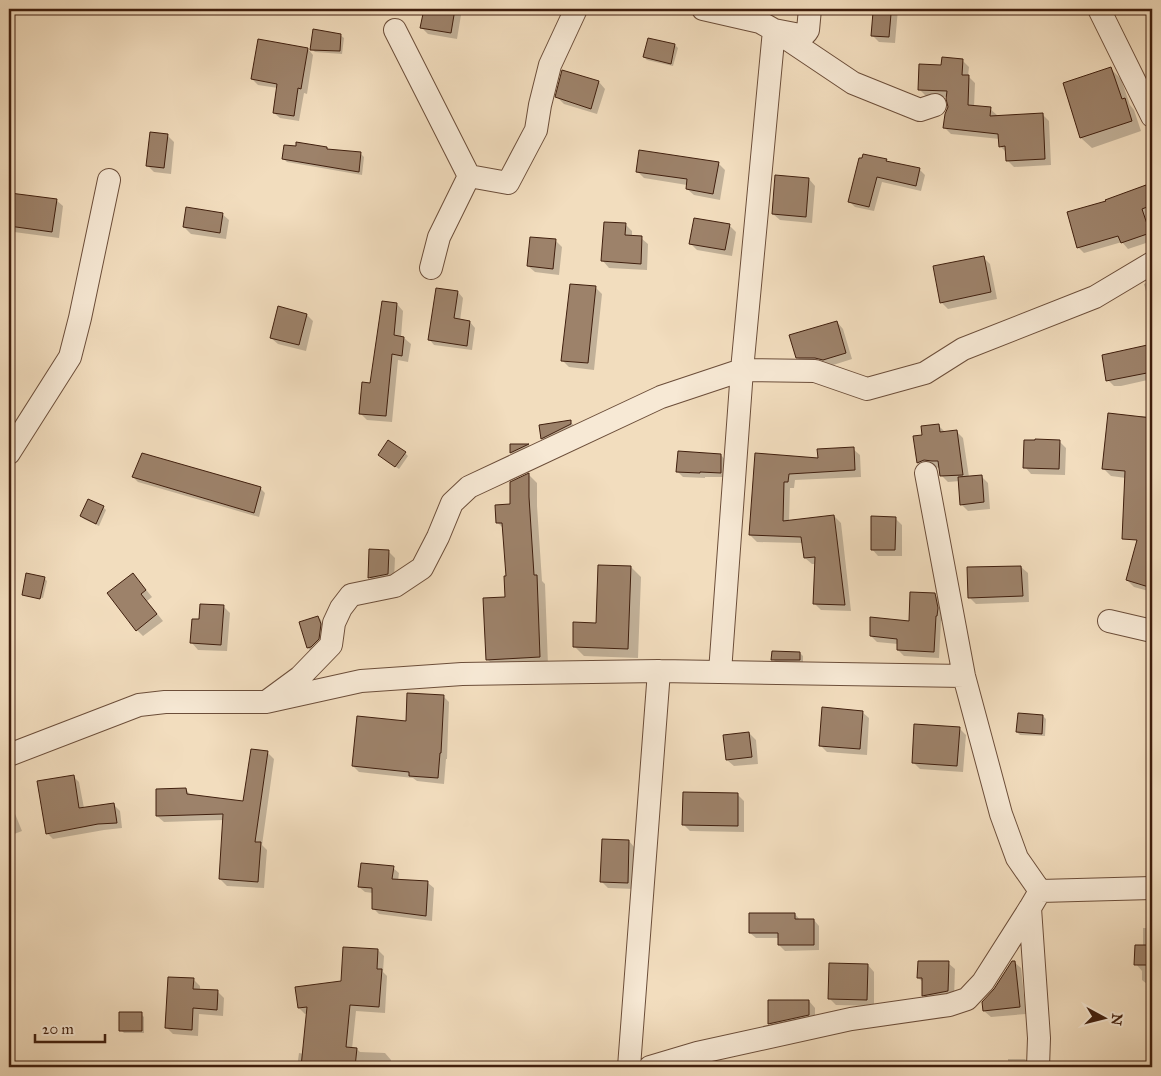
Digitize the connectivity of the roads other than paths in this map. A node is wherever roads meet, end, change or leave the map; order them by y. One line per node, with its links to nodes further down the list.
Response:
1 (576, 9): 9 (street)
2 (703, 9): 6 (street)
3 (810, 9): 6 (street)
4 (1099, 9): 8 (street)
5 (395, 30): 9 (street)
6 (774, 30): 7 (street); 13 (street)
7 (935, 105)
8 (1152, 116)
9 (469, 176): 12 (street)
10 (109, 180): 14 (street)
11 (1152, 263): 13 (street)
12 (431, 268)
13 (742, 370): 19 (street); 21 (street)
14 (9, 453)
15 (926, 473): 20 (street)
16 (1108, 621): 17 (street)
17 (1152, 631)
18 (659, 671): 19 (street); 21 (street); 26 (street)
19 (720, 672): 20 (street)
20 (964, 676): 24 (street)
21 (266, 702): 22 (street)
22 (9, 755)
23 (1152, 888): 24 (street)
24 (1035, 900): 25 (street); 28 (street)
25 (673, 1064): 27 (street)
26 (629, 1067)
27 (650, 1067)
28 (1038, 1067)

